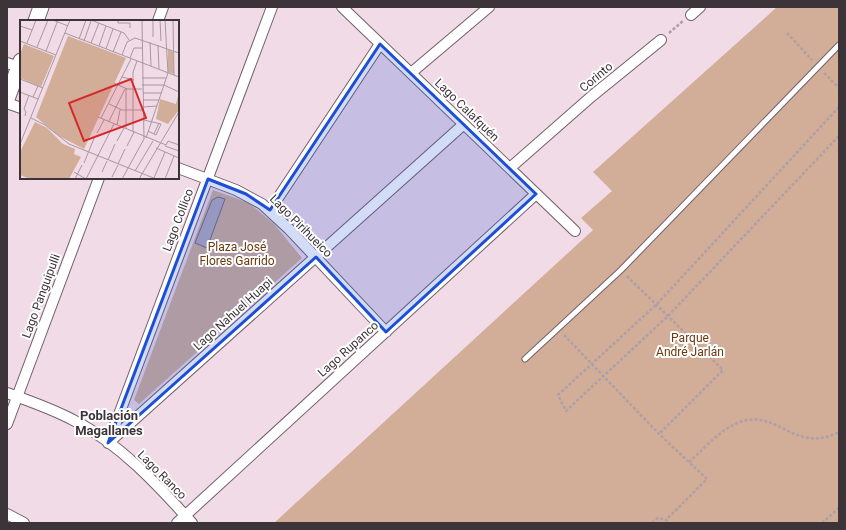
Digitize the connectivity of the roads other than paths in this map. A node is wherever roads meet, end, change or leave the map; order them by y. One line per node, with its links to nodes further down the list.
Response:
1 (41, 7): 8 (main road)
2 (163, 7): 9 (street)
3 (272, 7): 22 (street, Lago Collico)
4 (342, 7): 11 (street, Lago Calafquén)
5 (489, 7): 14 (street)
6 (700, 7): 7 (street)
7 (691, 14)
8 (36, 20)
9 (158, 20)
10 (661, 40): 20 (street, Corinto)
11 (380, 44): 14 (street, Lago Calafquén); 24 (street)
12 (839, 45): 28 (lane)
13 (16, 64): 15 (main road)
14 (411, 73): 18 (street, Lago Calafquén)
15 (7, 99)
16 (7, 103): 17 (street)
17 (20, 108)
18 (464, 124): 20 (street, Lago Calafquén); 26 (street, Lago Nahuel Huapi)
19 (179, 168): 22 (street, Lago Pirihueico)
20 (510, 168): 23 (street, Lago Calafquén)
21 (99, 179): 30 (street, Lago Panguipulli)
22 (208, 179): 24 (street, Lago Pirihueico); 32 (street, Lago Collico)
23 (536, 194): 25 (street, Lago Calafquén); 27 (street, Lago Rupanco)
24 (270, 210): 26 (street, Lago Pirihueico)
25 (575, 231)
26 (316, 257): 27 (street, Lago Pirihueico); 32 (street, Lago Nahuel Huapi)
27 (386, 332): 34 (street, Lago Rupanco)
28 (526, 359)
29 (7, 393): 30 (street, Lago Ranco)
30 (17, 396): 31 (street, Lago Panguipulli); 32 (street, Lago Ranco)
31 (7, 424)
32 (108, 443): 34 (street, Lago Ranco)
33 (7, 514): 35 (street)
34 (188, 519): 36 (street, Lago Rupanco)
35 (24, 523)
36 (177, 523)

